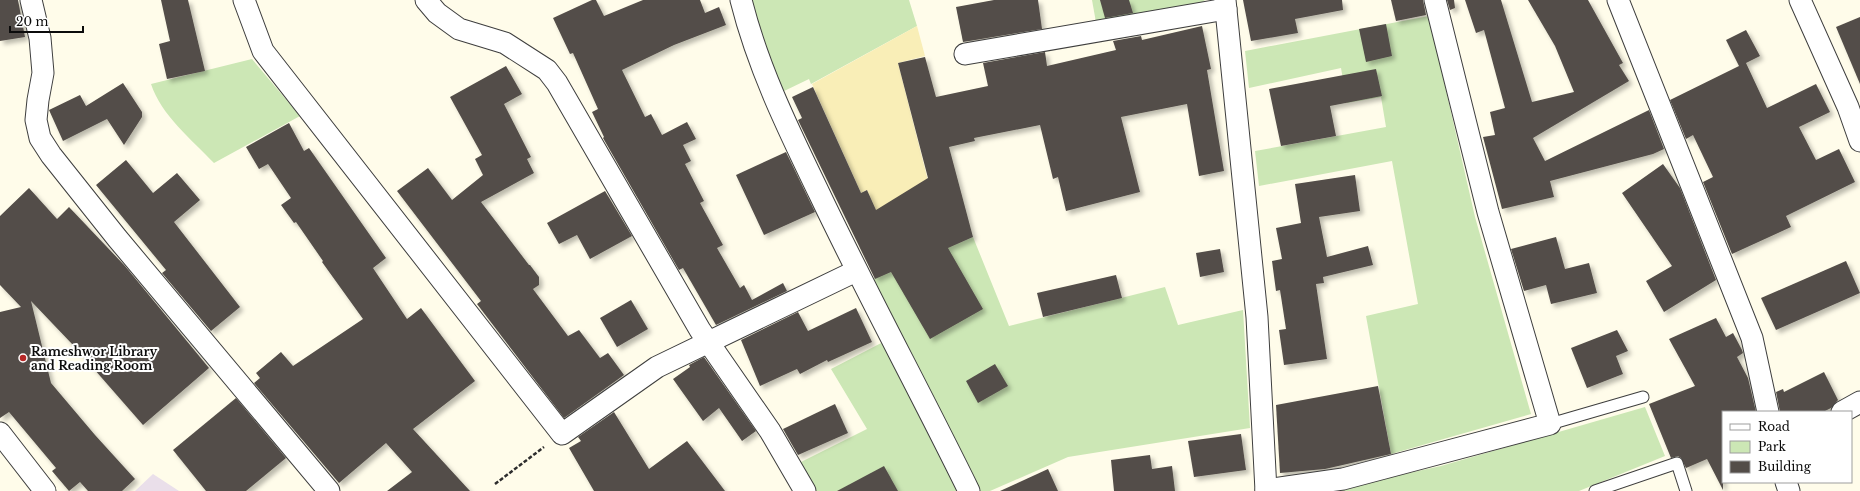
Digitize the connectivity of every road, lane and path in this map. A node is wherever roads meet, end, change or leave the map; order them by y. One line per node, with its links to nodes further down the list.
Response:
1 (31, 0): 24 (street)
2 (244, 0): 19 (street)
3 (426, 0): 12 (street)
4 (741, 0): 11 (street)
5 (1435, 0): 17 (street)
6 (1618, 0): 15 (street)
7 (1800, 0): 10 (street)
8 (1226, 5): 9 (street); 22 (street)
9 (965, 54)
10 (1860, 141)
11 (856, 272): 12 (street); 25 (street)
12 (710, 342): 19 (street); 21 (street)
13 (1643, 397): 17 (lane)
14 (1860, 402): 16 (street)
15 (1768, 411)
16 (1844, 411)
17 (1550, 424): 22 (street)
18 (0, 433): 23 (street)
19 (562, 434): 20 (path)
20 (495, 484)
21 (801, 490)
22 (1266, 490)
23 (45, 491)
24 (329, 491)
25 (969, 491)
26 (1595, 491): 27 (lane)
27 (1686, 491)

